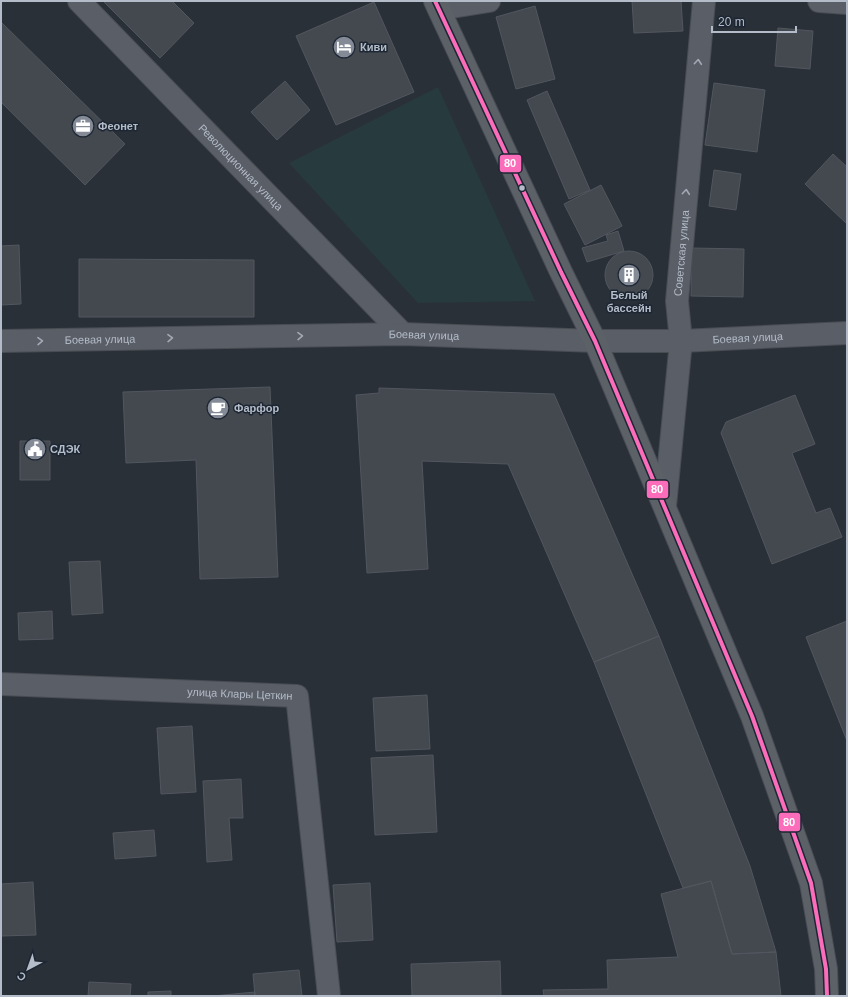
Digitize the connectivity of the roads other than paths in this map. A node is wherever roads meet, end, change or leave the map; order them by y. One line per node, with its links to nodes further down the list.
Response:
1 (79, 1): 8 (street, Революционная улица)
2 (488, 1): 6 (street)
3 (704, 1): 11 (street, Советская улица, one-way to 3)
4 (819, 1): 5 (street)
5 (847, 3)
6 (437, 5): 10 (main road)
7 (847, 333): 11 (street, Боевая улица)
8 (403, 334): 9 (street, Боевая улица, one-way to 8); 10 (street, Боевая улица)
9 (1, 341)
10 (595, 341): 11 (street, Боевая улица); 12 (main road)
11 (681, 341): 12 (street, Советская улица)
12 (665, 506): 15 (main road)
13 (1, 684): 14 (street, улица Клары Цеткин)
14 (329, 996)
15 (827, 996)

